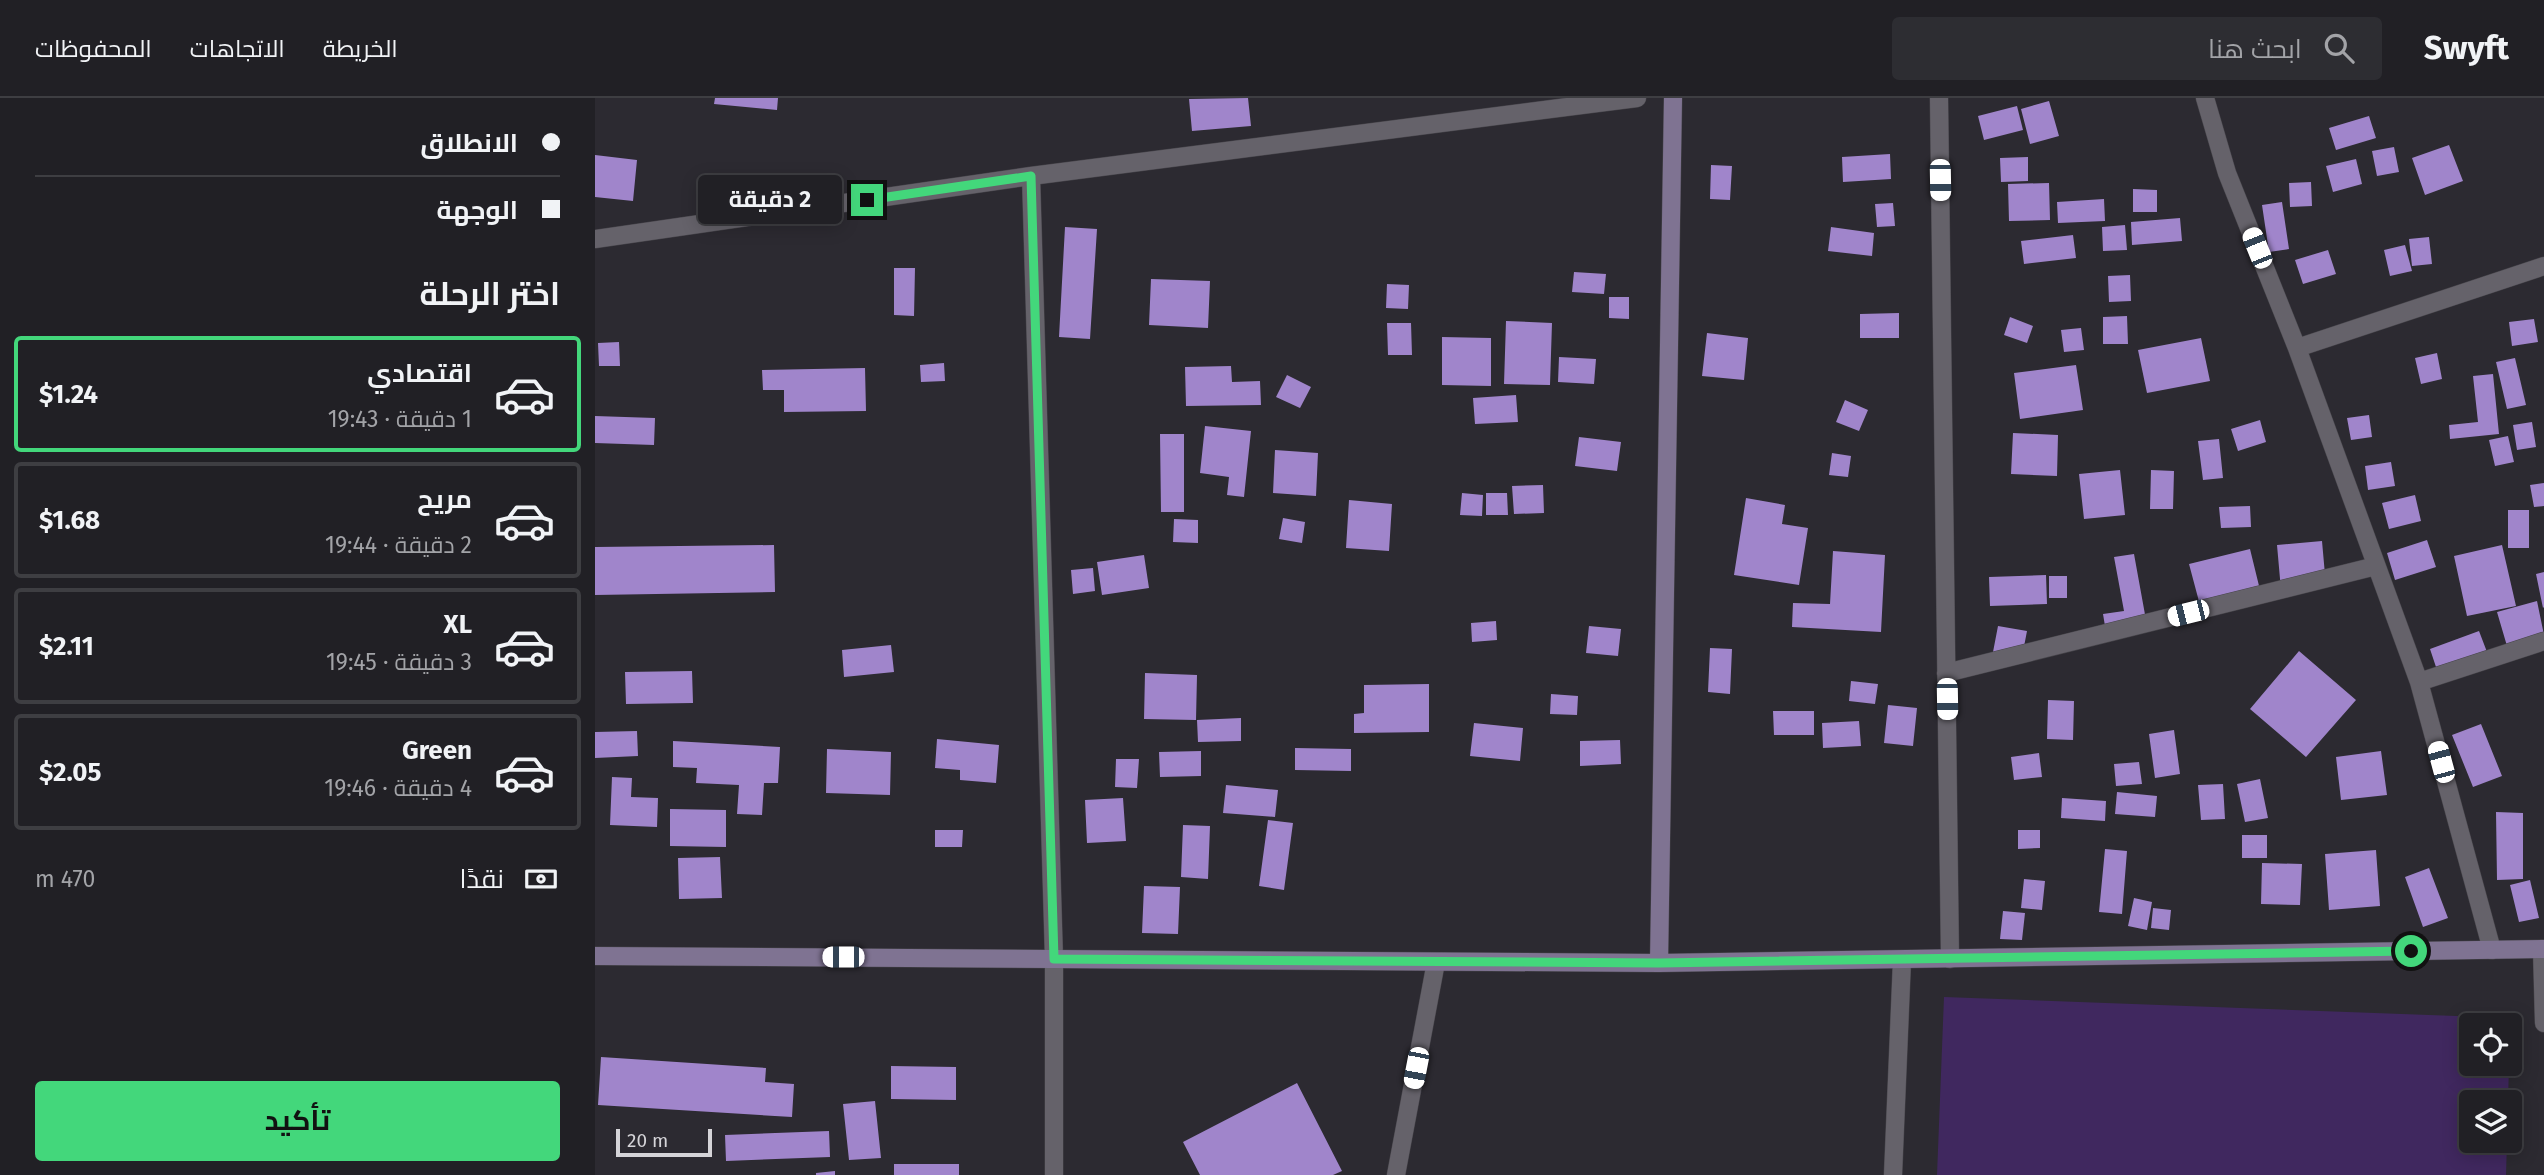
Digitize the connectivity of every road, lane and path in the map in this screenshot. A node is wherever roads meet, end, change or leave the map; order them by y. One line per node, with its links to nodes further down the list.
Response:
1 (1637, 98): 5 (street)
2 (1673, 98): 20 (main road)
3 (1939, 98): 11 (street)
4 (2205, 98): 8 (street)
5 (1031, 176): 6 (street); 16 (street)
6 (595, 239)
7 (2544, 266): 8 (street)
8 (2297, 348): 9 (street)
9 (2377, 566): 11 (street); 12 (street)
10 (2544, 641): 12 (street)
11 (1946, 673): 17 (street)
12 (2419, 682): 14 (street)
13 (2543, 949): 14 (main road); 21 (street)
14 (2492, 950): 17 (main road)
15 (595, 956): 16 (main road)
16 (1054, 959): 19 (main road); 22 (street)
17 (1950, 959): 18 (main road)
18 (1902, 960): 20 (main road); 24 (street)
19 (1436, 962): 20 (main road); 23 (street)
20 (1659, 963)
21 (2544, 1023)
22 (1054, 1175)
23 (1396, 1175)
24 (1893, 1175)

